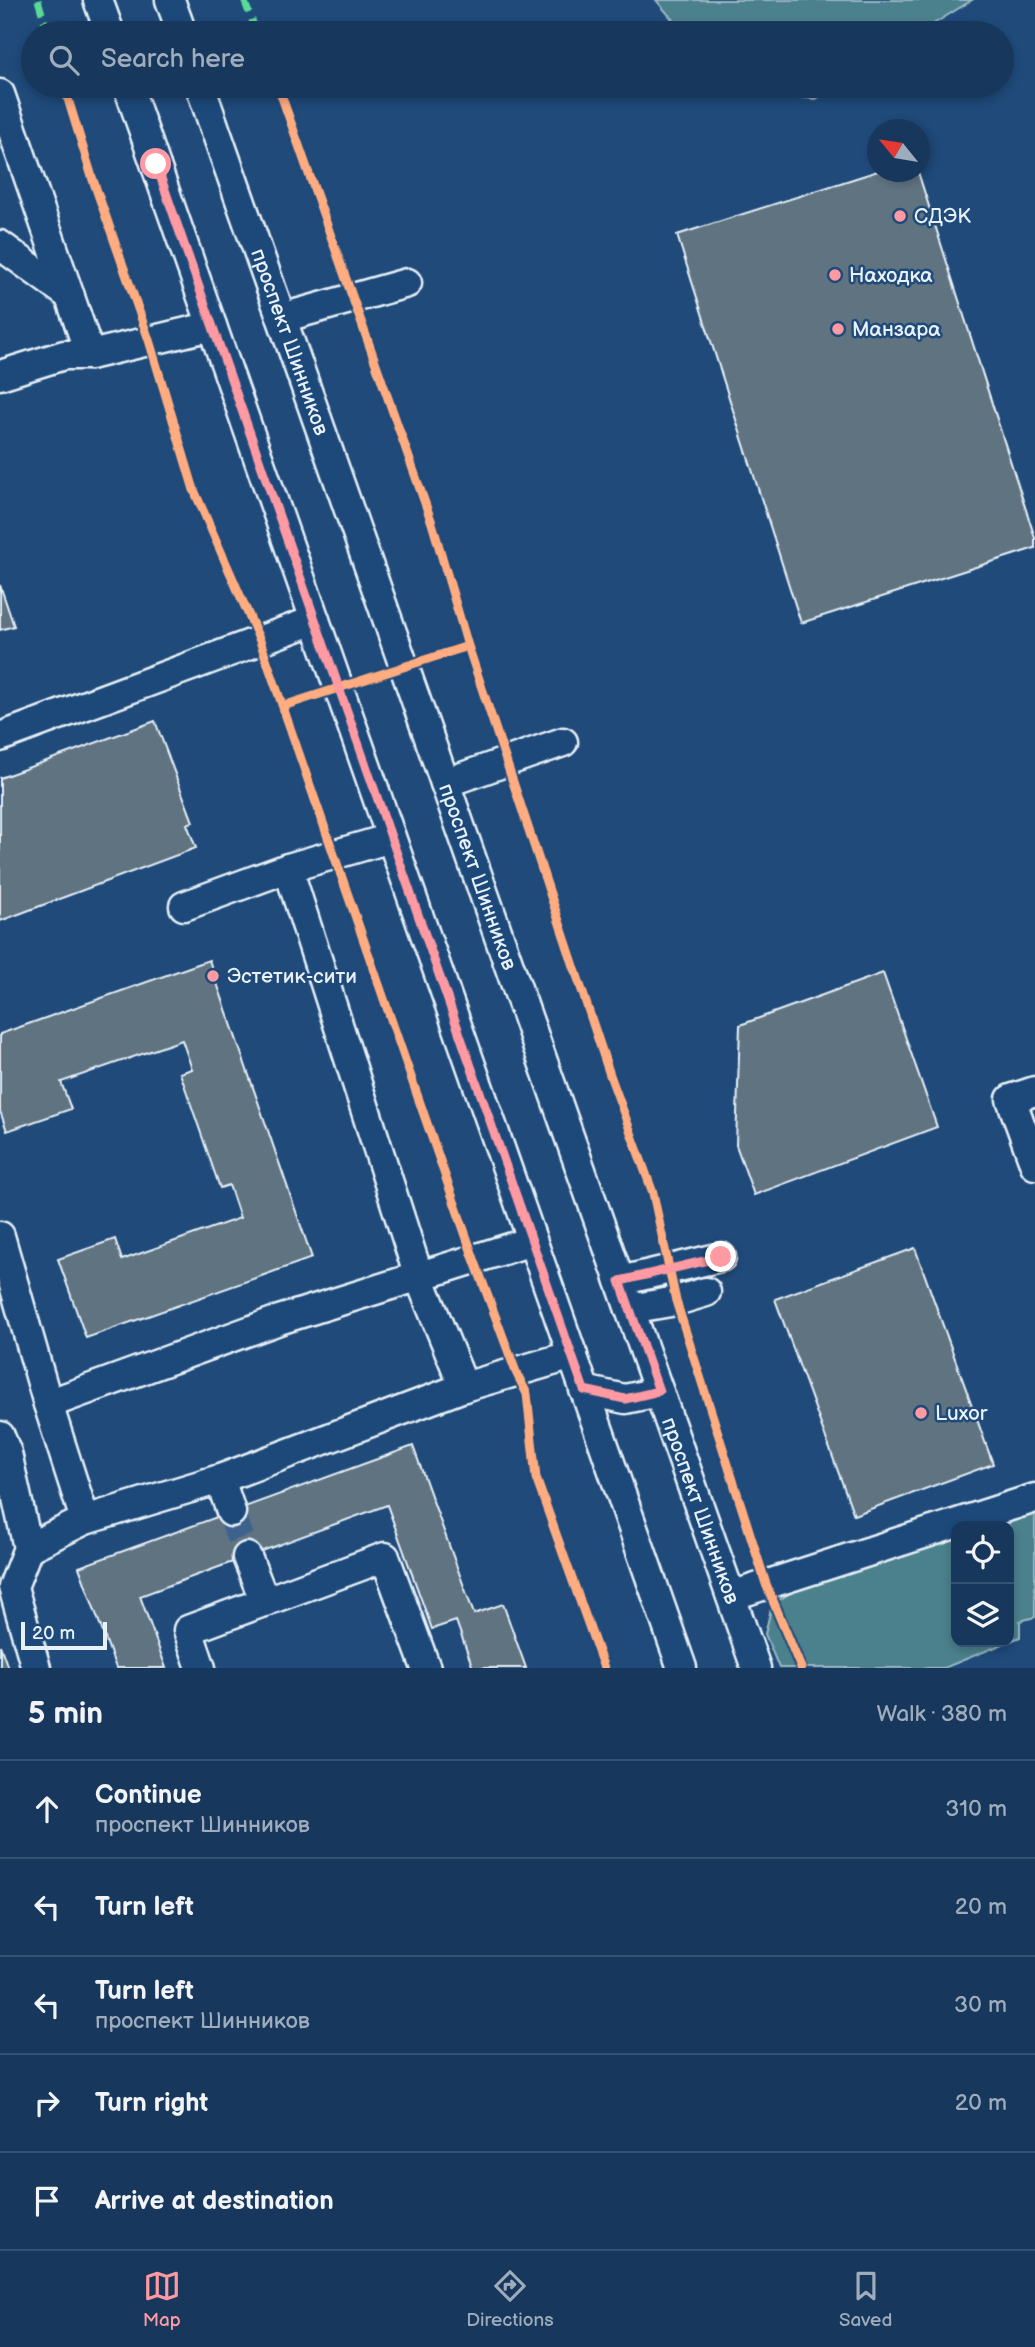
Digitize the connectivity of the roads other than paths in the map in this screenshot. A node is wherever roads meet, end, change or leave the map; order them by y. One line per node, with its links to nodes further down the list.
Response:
1 (98, 0): 3 (street)
2 (170, 0): 4 (street)
3 (106, 21)
4 (177, 21)
5 (0, 94): 10 (street)
6 (132, 98): 12 (street)
7 (204, 98): 11 (street, проспект Шинников)
8 (0, 245): 10 (street)
9 (407, 283): 11 (street)
10 (70, 296): 13 (street)
11 (282, 318): 18 (street, проспект Шинников)
12 (212, 326): 13 (street); 15 (street)
13 (90, 355): 14 (street)
14 (0, 375)
15 (315, 620): 16 (street); 19 (street)
16 (0, 737)
17 (563, 742): 18 (street)
18 (445, 783): 28 (street, проспект Шинников)
19 (391, 838): 20 (street); 25 (street)
20 (288, 868): 21 (street); 27 (street)
21 (184, 906)
22 (1035, 1091): 23 (street)
23 (1035, 1165)
24 (0, 1236): 35 (street)
25 (533, 1241): 27 (street); 31 (street)
26 (721, 1257): 28 (street)
27 (419, 1277): 32 (street); 35 (street)
28 (620, 1281): 30 (street, проспект Шинников)
29 (706, 1292): 30 (street)
30 (630, 1309): 34 (street, проспект Шинников)
31 (573, 1355): 32 (street); 33 (street)
32 (464, 1387): 37 (street)
33 (584, 1390): 34 (street); 49 (street)
34 (659, 1391): 44 (street, проспект Шинников)
35 (48, 1404): 40 (street)
36 (0, 1436): 41 (street)
37 (220, 1479): 39 (street); 40 (street)
38 (1035, 1498): 44 (street)
39 (231, 1512)
40 (85, 1520): 41 (street)
41 (28, 1548): 43 (street)
42 (247, 1557): 45 (street)
43 (7, 1589): 46 (street)
44 (731, 1596): 50 (street, проспект Шинников)
45 (265, 1602): 47 (street); 48 (street)
46 (36, 1668)
47 (201, 1668)
48 (426, 1668)
49 (682, 1668)
50 (756, 1668)

